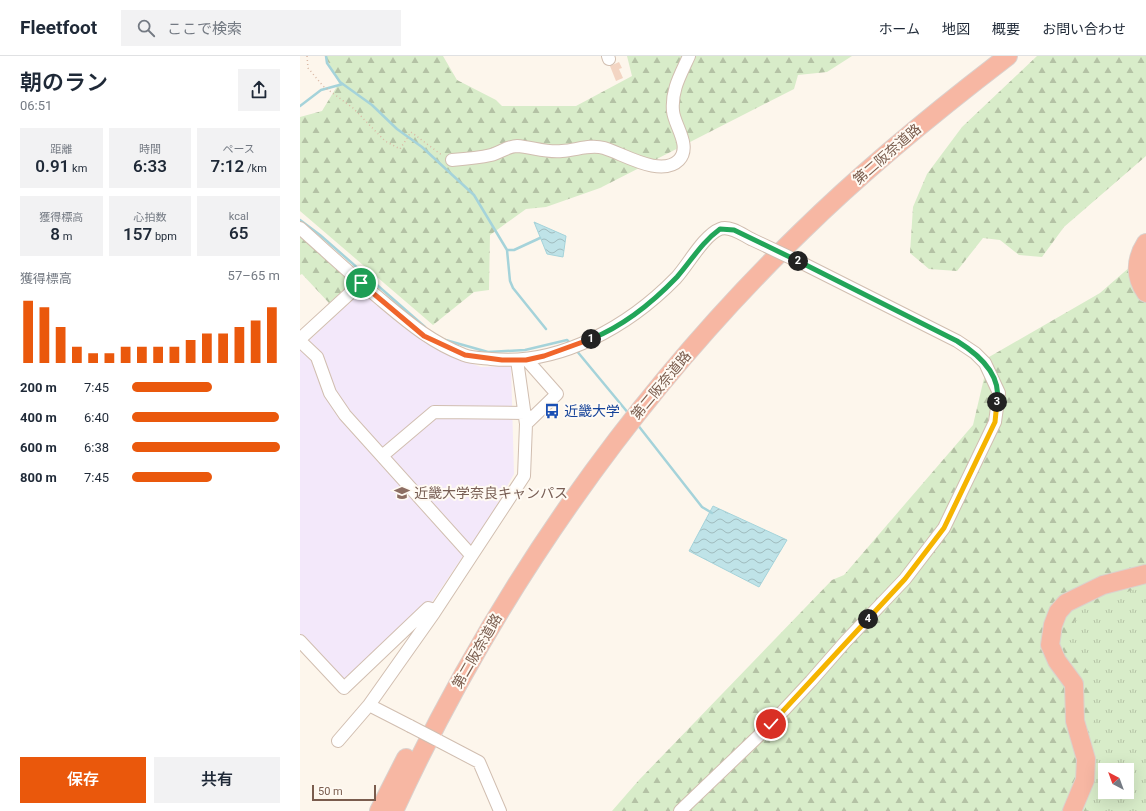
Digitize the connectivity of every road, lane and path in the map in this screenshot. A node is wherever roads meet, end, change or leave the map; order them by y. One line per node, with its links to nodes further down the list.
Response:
1 (307, 56): 5 (path)
2 (689, 56): 5 (street)
3 (989, 56): 20 (highway, 第二阪奈道路)
4 (1008, 56): 21 (highway, 第二阪奈道路)
5 (452, 160)
6 (300, 228): 8 (street)
7 (1146, 243): 9 (highway)
8 (361, 283): 10 (street); 11 (street)
9 (1146, 293)
10 (300, 340): 13 (street)
11 (522, 360): 12 (street); 12 (street); 23 (street, bridge)
12 (525, 418): 13 (street); 14 (street)
13 (382, 456): 14 (street)
14 (471, 555): 16 (street)
15 (1146, 574): 24 (highway)
16 (435, 610): 17 (street); 18 (street)
17 (300, 641)
18 (369, 705): 19 (street); 22 (street, bridge)
19 (338, 741)
20 (379, 811)
21 (394, 811)
22 (500, 811)
23 (680, 811)
24 (1072, 811)

